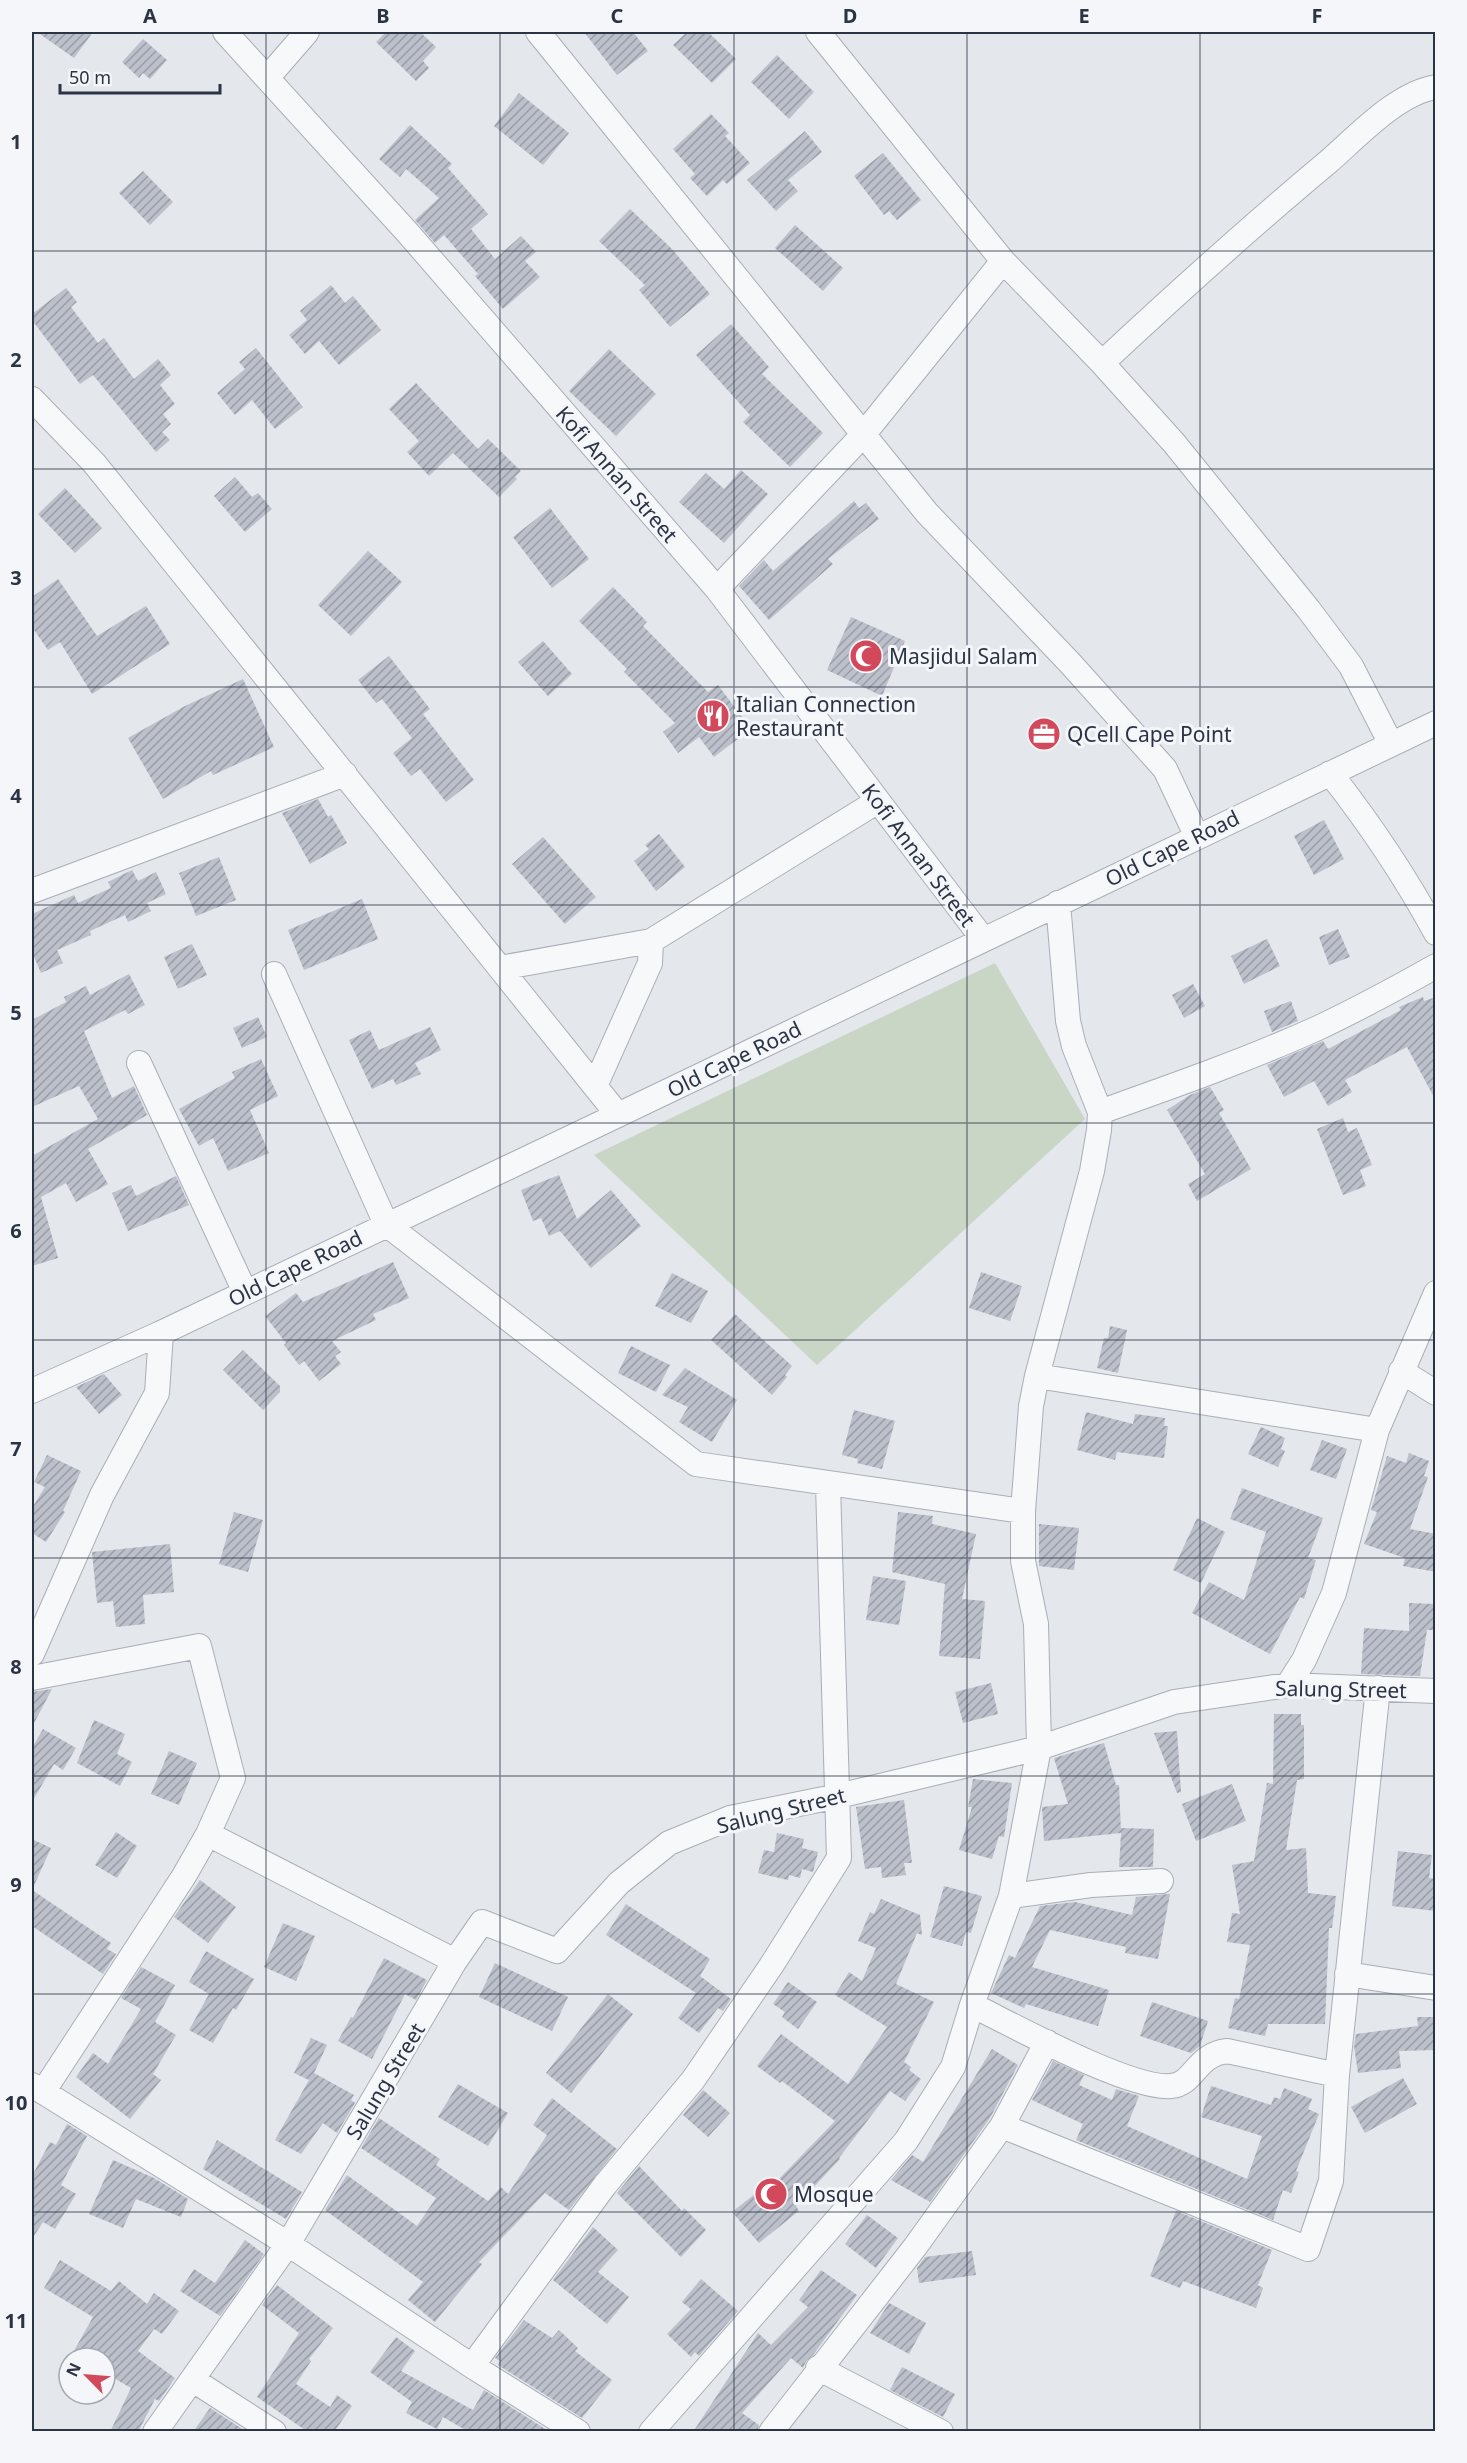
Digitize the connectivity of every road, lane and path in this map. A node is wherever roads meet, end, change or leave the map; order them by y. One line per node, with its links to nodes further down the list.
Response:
1 (225, 32): 5 (street, Kofi Annan Street)
2 (307, 32): 5 (street)
3 (538, 32): 10 (street)
4 (818, 32): 7 (street)
5 (268, 77): 11 (street, Kofi Annan Street)
6 (1436, 87): 8 (street)
7 (1003, 261): 8 (street); 10 (street)
8 (1102, 363): 13 (street)
9 (32, 399): 15 (street)
10 (863, 435): 11 (street); 17 (street)
11 (717, 589): 16 (street, Kofi Annan Street)
12 (1436, 723): 13 (street, Old Cape Road)
13 (1391, 744): 14 (street, Old Cape Road)
14 (1330, 773): 17 (street, Old Cape Road); 20 (street)
15 (345, 774): 18 (street); 24 (street)
16 (878, 801): 21 (street, Kofi Annan Street); 22 (street)
17 (1197, 837): 19 (street, Old Cape Road)
18 (32, 891)
19 (1058, 903): 21 (street, Old Cape Road); 28 (street)
20 (1436, 933)
21 (983, 939): 29 (street, Old Cape Road)
22 (651, 940): 24 (street); 27 (street)
23 (1436, 966): 28 (street)
24 (500, 968): 27 (street)
25 (274, 974): 30 (street)
26 (139, 1063): 31 (street)
27 (595, 1086): 29 (street)
28 (1100, 1112): 35 (street)
29 (618, 1115): 30 (street, Old Cape Road)
30 (386, 1224): 31 (street, Old Cape Road); 39 (street)
31 (245, 1292): 33 (street, Old Cape Road)
32 (1436, 1293): 34 (street)
33 (161, 1333): 36 (street, Old Cape Road); 41 (street)
34 (1401, 1371): 37 (street); 38 (street)
35 (1037, 1376): 38 (street); 40 (street)
36 (32, 1389)
37 (1436, 1393)
38 (1377, 1430): 43 (street)
39 (828, 1485): 40 (street); 47 (street)
40 (1023, 1511): 46 (street)
41 (32, 1654)
42 (32, 1678): 48 (street)
43 (1288, 1684): 44 (street, Salung Street); 46 (street, Salung Street)
44 (1378, 1688): 45 (street, Salung Street); 52 (street)
45 (1436, 1691)
46 (1040, 1748): 47 (street, Salung Street); 50 (street)
47 (838, 1796): 51 (street, Salung Street); 60 (street)
48 (208, 1834): 51 (street); 57 (street)
49 (1161, 1881): 50 (street)
50 (1011, 1896): 54 (street)
51 (456, 1961): 59 (street, Salung Street)
52 (1347, 1974): 53 (street); 56 (street)
53 (1436, 1988)
54 (972, 2005): 55 (street); 66 (street)
55 (1047, 2042): 56 (street); 58 (street)
56 (1337, 2075): 58 (street)
57 (37, 2089): 59 (street)
58 (1002, 2126): 61 (street)
59 (288, 2244): 60 (street); 62 (street, Salung Street)
60 (472, 2366): 65 (street)
61 (818, 2368): 67 (street); 68 (street)
62 (193, 2380): 63 (street, Salung Street); 64 (street)
63 (155, 2432)
64 (274, 2432)
65 (578, 2432)
66 (651, 2432)
67 (771, 2432)
68 (941, 2432)

